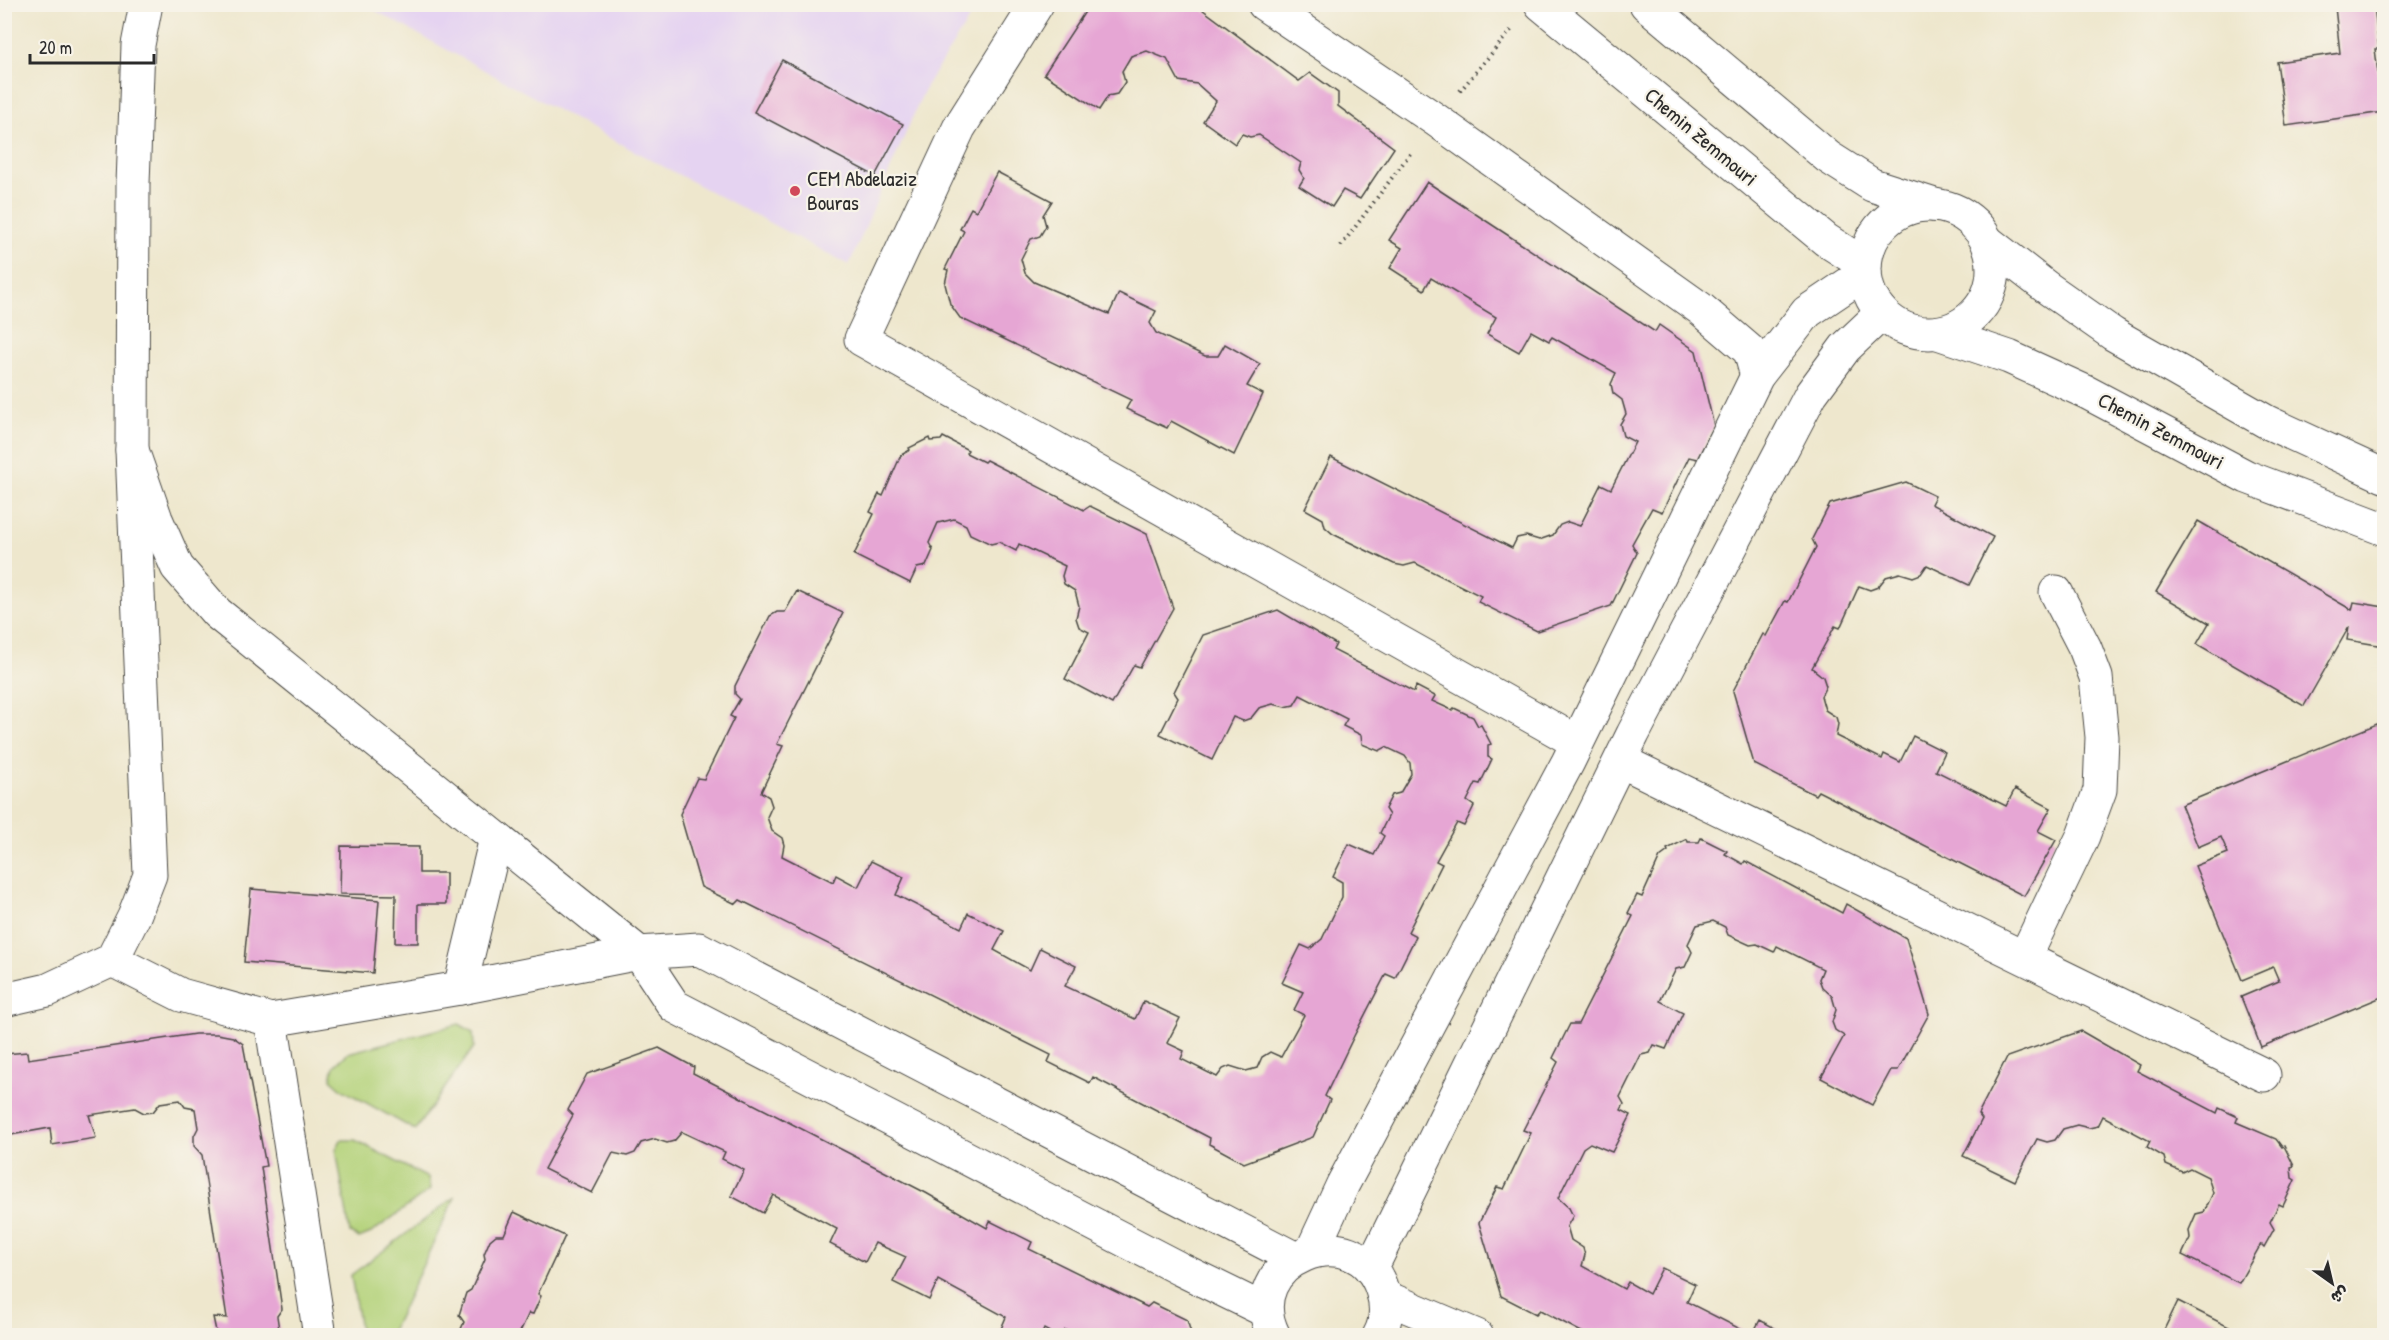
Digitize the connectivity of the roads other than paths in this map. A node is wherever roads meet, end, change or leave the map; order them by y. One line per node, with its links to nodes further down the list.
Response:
1 (146, 4): 12 (street)
2 (1037, 4): 17 (street)
3 (1264, 4): 11 (street)
4 (1541, 4): 8 (street, Chemin Zemmouri)
5 (1646, 4): 6 (street)
6 (1936, 205): 7 (street); 8 (street)
7 (1988, 242): 10 (street); 13 (street)
8 (1865, 269): 9 (street); 11 (street)
9 (1882, 313): 10 (street); 18 (street)
10 (1938, 333): 14 (street, Chemin Zemmouri)
11 (1757, 376): 16 (street)
12 (132, 450): 19 (street); 22 (street)
13 (2385, 476)
14 (2385, 529)
15 (2056, 592): 21 (street)
16 (1595, 708): 17 (street); 18 (street)
17 (1572, 752): 18 (street); 27 (street)
18 (1622, 759): 21 (street); 28 (street)
19 (496, 838): 20 (street); 23 (street)
20 (639, 952): 23 (street); 27 (street); 29 (street)
21 (2025, 957): 26 (street)
22 (112, 960): 24 (street); 25 (street)
23 (460, 988): 25 (street)
24 (4, 1000)
25 (271, 1020): 30 (street)
26 (2264, 1075)
27 (1303, 1254): 28 (street); 29 (street)
28 (1378, 1283): 31 (street); 32 (street)
29 (1268, 1327)
30 (320, 1335)
31 (1379, 1335)
32 (1477, 1335)

